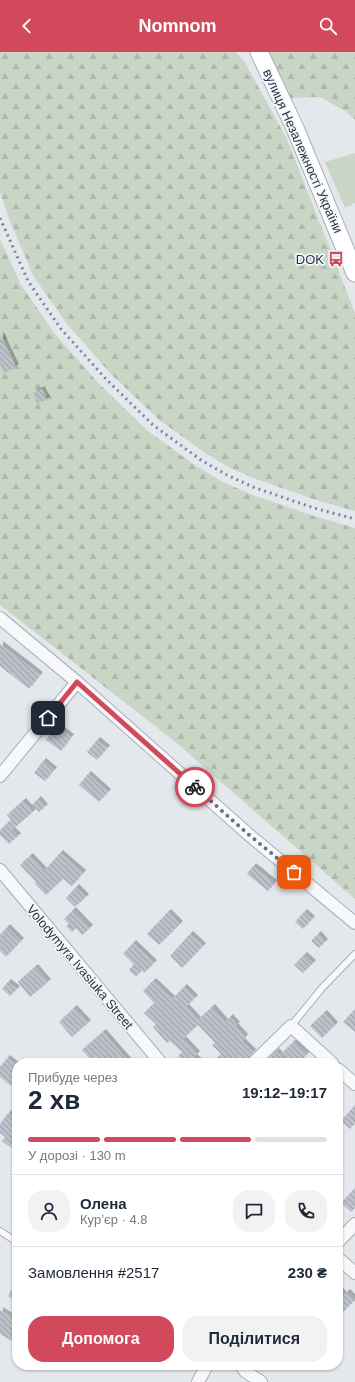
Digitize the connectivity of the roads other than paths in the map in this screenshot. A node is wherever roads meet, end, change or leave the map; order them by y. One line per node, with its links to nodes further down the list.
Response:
1 (259, 52): 2 (main road, вулиця Незалежності України)
2 (355, 272)
3 (0, 618): 4 (street)
4 (77, 682): 5 (street); 7 (street)
5 (0, 776)
6 (0, 870): 10 (street, Volodymyra Ivasiuka Street)
7 (355, 923)
8 (355, 954): 9 (lane)
9 (291, 1026): 11 (street); 12 (street)
10 (157, 1058)
11 (258, 1058)
12 (326, 1058)
13 (343, 1073): 14 (street)
14 (355, 1084)
15 (355, 1224): 17 (street)
16 (0, 1231): 18 (lane)
17 (343, 1237)
18 (12, 1239)
19 (343, 1262): 20 (street)
20 (355, 1272)
21 (204, 1370): 23 (street)
22 (244, 1370): 24 (street)
23 (198, 1382)
24 (261, 1382)

